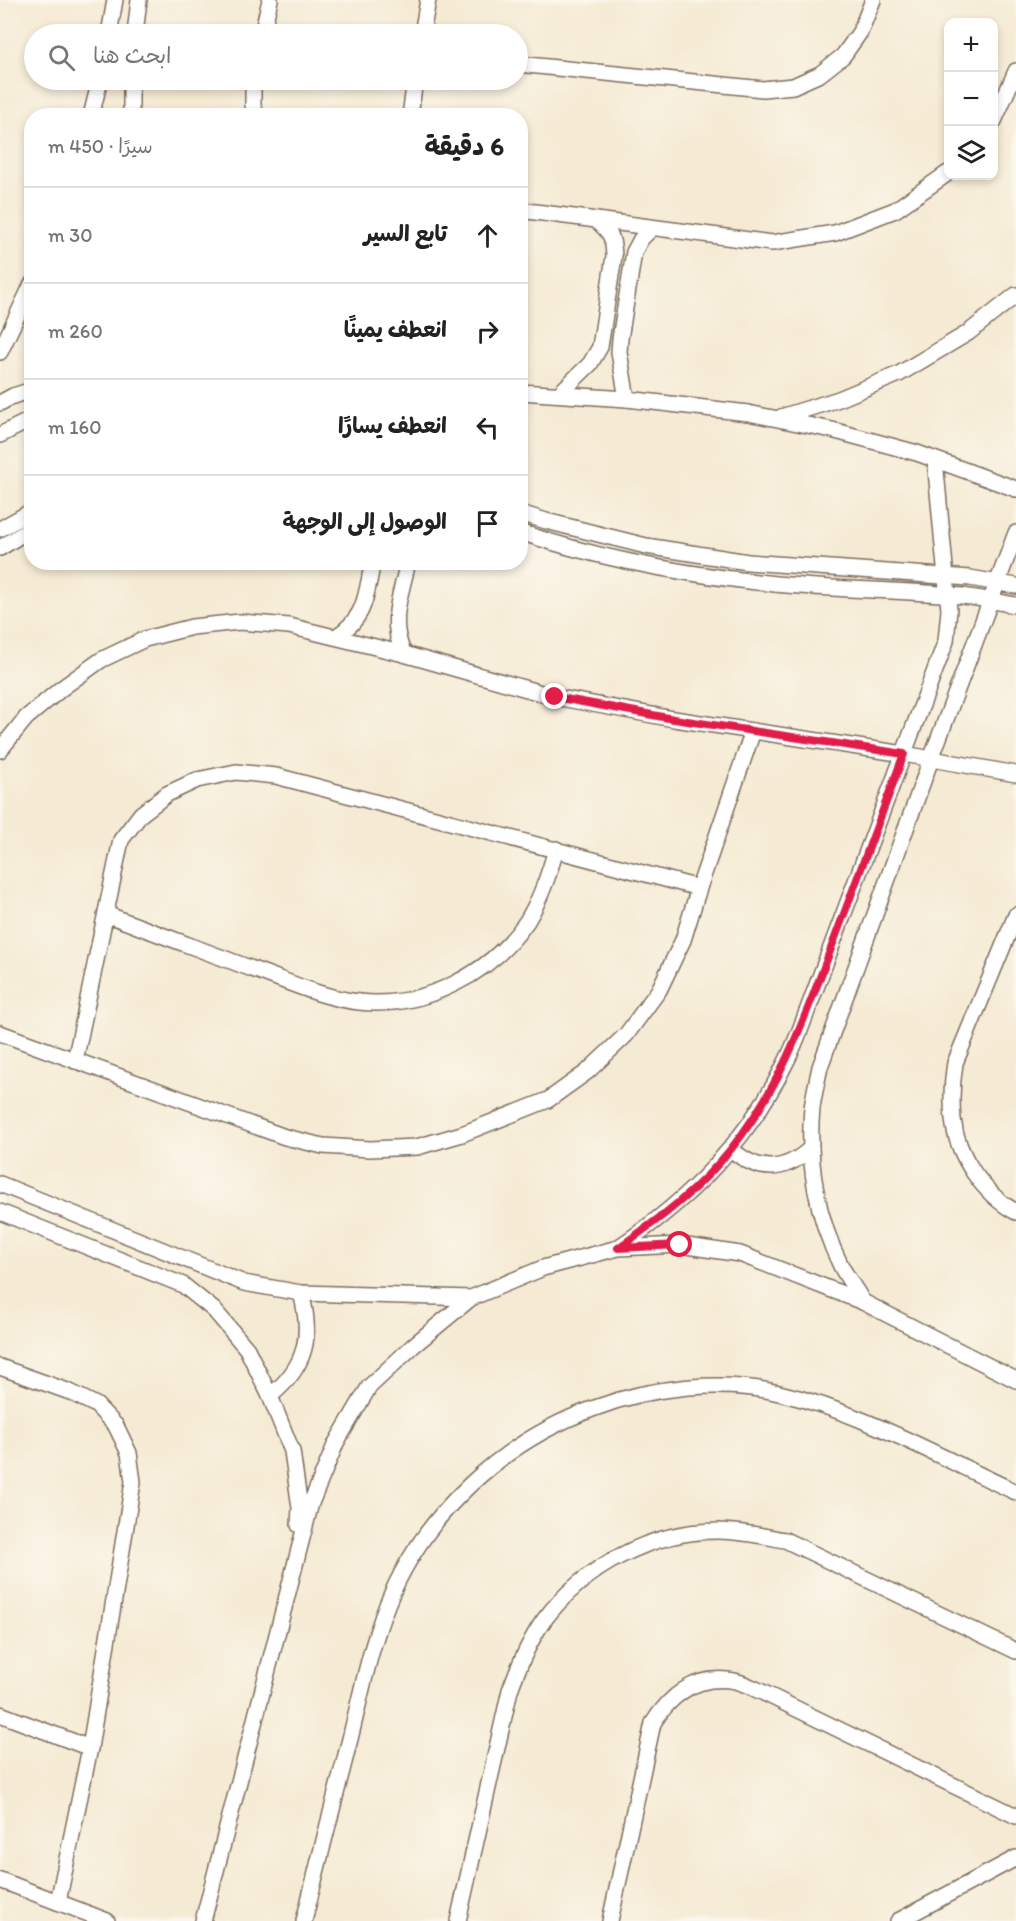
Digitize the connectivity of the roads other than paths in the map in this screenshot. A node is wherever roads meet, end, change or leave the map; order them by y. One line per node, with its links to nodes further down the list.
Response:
1 (115, 0): 6 (street)
2 (139, 0): 7 (street)
3 (270, 0): 8 (street)
4 (428, 0): 9 (street)
5 (873, 0): 10 (street)
6 (111, 24)
7 (136, 24)
8 (264, 24)
9 (424, 24)
10 (528, 65)
11 (1016, 71): 20 (street)
12 (98, 90): 16 (street)
13 (130, 90): 17 (street)
14 (253, 90): 18 (street)
15 (414, 90): 19 (street)
16 (93, 108)
17 (131, 108)
18 (254, 108)
19 (411, 108)
20 (998, 110)
21 (944, 176): 24 (street)
22 (528, 211): 23 (street)
23 (596, 220): 24 (street); 30 (street)
24 (652, 228): 31 (street)
25 (1016, 295): 33 (street)
26 (24, 301): 27 (street)
27 (0, 352)
28 (528, 392): 30 (street)
29 (24, 393): 32 (street)
30 (559, 393): 31 (street)
31 (627, 399): 33 (street)
32 (0, 403)
33 (776, 419): 36 (street)
34 (24, 424): 35 (street)
35 (0, 435)
36 (935, 460): 37 (street); 47 (street)
37 (1016, 489)
38 (528, 515): 47 (street)
39 (24, 516): 40 (street)
40 (0, 529)
41 (1016, 532): 48 (street)
42 (24, 533): 44 (street)
43 (528, 535): 50 (street)
44 (0, 548)
45 (371, 570): 53 (street)
46 (406, 570): 54 (street)
47 (945, 577): 48 (street); 50 (street)
48 (997, 583): 49 (street); 51 (street)
49 (1016, 586)
50 (948, 595): 51 (street); 57 (street)
51 (991, 601): 52 (street); 58 (street)
52 (1016, 605)
53 (336, 637): 54 (street); 56 (street)
54 (404, 654): 55 (street)
55 (753, 731): 57 (street); 61 (street)
56 (0, 750)
57 (904, 754): 58 (street); 66 (street)
58 (931, 759): 59 (street); 67 (street)
59 (1016, 774)
60 (556, 849): 61 (street); 62 (street); 62 (street)
61 (699, 888): 65 (street)
62 (106, 914): 65 (street)
63 (1016, 915): 70 (street)
64 (0, 1033): 65 (street)
65 (75, 1060)
66 (731, 1149): 67 (street); 71 (street)
67 (811, 1149): 74 (street)
68 (0, 1184): 72 (street)
69 (0, 1212): 77 (street)
70 (1016, 1212)
71 (618, 1248): 73 (street); 74 (street)
72 (301, 1293): 73 (street); 77 (street)
73 (471, 1298): 79 (street)
74 (863, 1302): 76 (street)
75 (0, 1367): 82 (street)
76 (1016, 1380)
77 (270, 1396): 79 (street)
78 (1016, 1492): 89 (street)
79 (295, 1566): 88 (street)
80 (1016, 1652): 90 (street)
81 (0, 1714): 82 (street)
82 (90, 1748): 86 (street)
83 (1016, 1816): 91 (street)
84 (1016, 1858): 92 (street)
85 (0, 1880): 86 (street)
86 (58, 1902): 87 (street)
87 (107, 1921)
88 (203, 1921)
89 (304, 1921)
90 (458, 1921)
91 (610, 1921)
92 (898, 1921)

